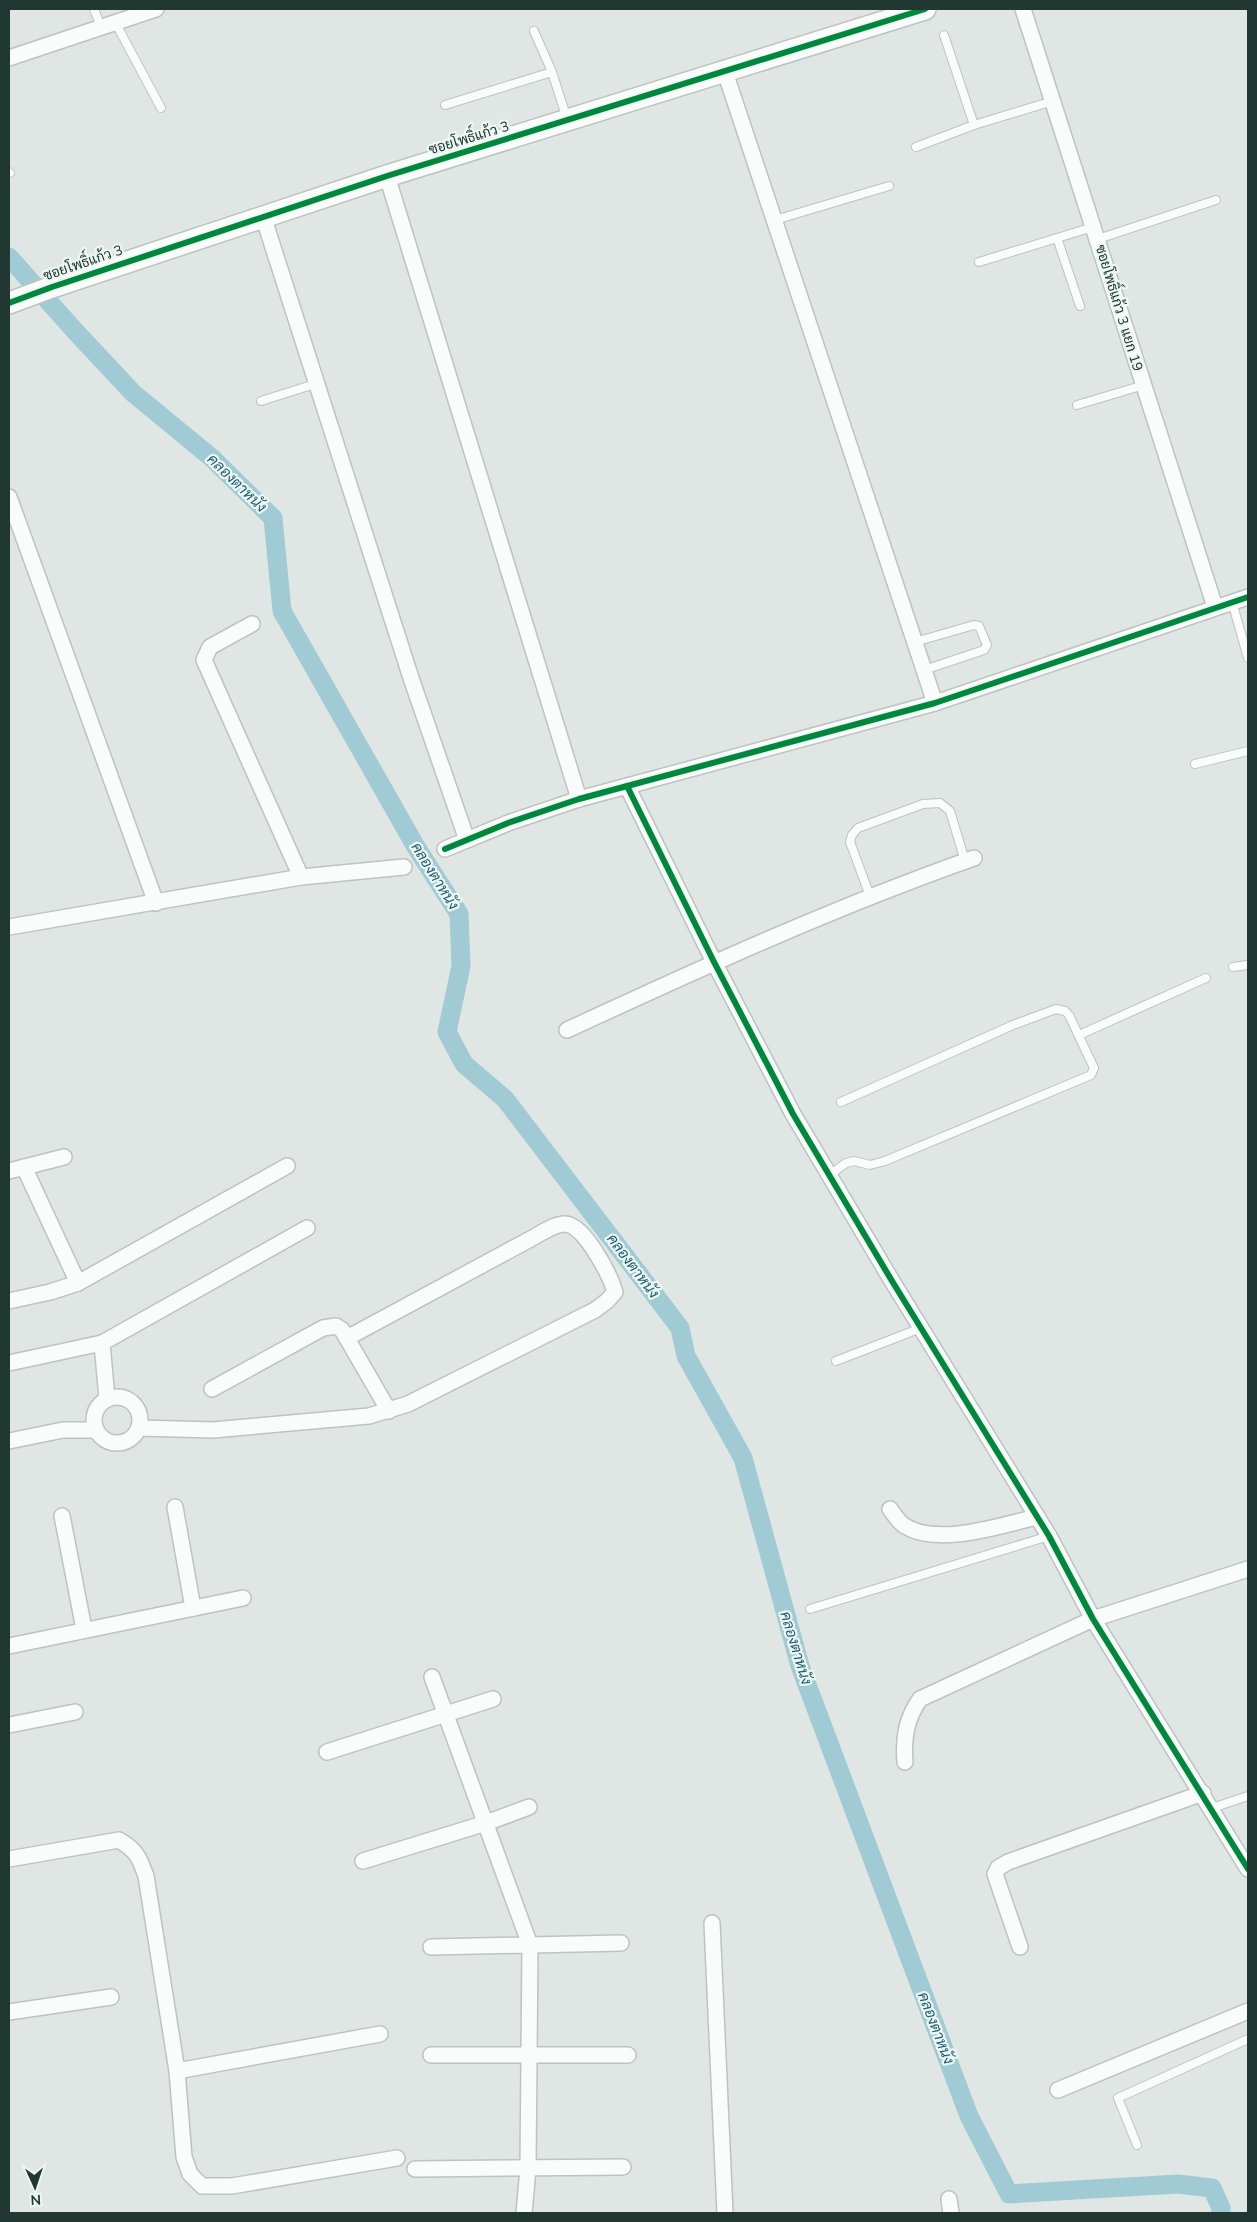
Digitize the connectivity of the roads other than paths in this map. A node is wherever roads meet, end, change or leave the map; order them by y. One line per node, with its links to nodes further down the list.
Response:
1 (94, 9): 5 (lane)
2 (156, 9): 5 (street)
3 (924, 9): 10 (street, ซอยโพธิ์แก้ว 3)
4 (1023, 9): 11 (street, ซอยโพธิ์แก้ว 3 แยก 19)
5 (108, 24): 8 (street); 13 (lane)
6 (534, 31): 9 (lane)
7 (944, 35): 15 (lane)
8 (9, 58)
9 (552, 72): 12 (lane); 14 (lane)
10 (725, 72): 14 (street, ซอยโพธิ์แก้ว 3); 21 (street)
11 (1053, 101): 15 (lane); 22 (street, ซอยโพธิ์แก้ว 3 แยก 19)
12 (445, 105)
13 (161, 108)
14 (567, 121): 17 (street, ซอยโพธิ์แก้ว 3)
15 (974, 125): 16 (lane)
16 (916, 147)
17 (387, 176): 20 (street, ซอยโพธิ์แก้ว 3); 43 (street)
18 (889, 186): 21 (lane)
19 (1216, 200): 22 (lane)
20 (263, 216): 25 (street, ซอยโพธิ์แก้ว 3); 27 (street)
21 (775, 220): 36 (street)
22 (1096, 233): 23 (lane); 28 (street, ซอยโพธิ์แก้ว 3 แยก 19)
23 (1057, 238): 24 (lane); 26 (lane)
24 (979, 262)
25 (16, 301)
26 (1080, 306)
27 (318, 383): 29 (lane); 44 (street)
28 (1144, 385): 30 (lane); 34 (street, ซอยโพธิ์แก้ว 3 แยก 19)
29 (261, 401)
30 (1077, 405)
31 (9, 497): 50 (street)
32 (1248, 597): 33 (street)
33 (1232, 602): 34 (street); 37 (lane)
34 (1215, 607): 39 (street)
35 (252, 624): 48 (street)
36 (915, 642): 38 (street); 38 (lane)
37 (1248, 658)
38 (924, 670): 39 (street)
39 (935, 703): 42 (street)
40 (1248, 751): 41 (lane)
41 (1195, 764)
42 (626, 786): 43 (street); 52 (street)
43 (578, 799): 44 (street)
44 (468, 840): 45 (street)
45 (445, 849)
46 (969, 859): 49 (street); 49 (lane)
47 (404, 867): 48 (street)
48 (301, 877): 50 (street)
49 (870, 896): 52 (street)
50 (156, 903): 51 (street)
51 (9, 927)
52 (714, 962): 56 (street); 63 (street)
53 (1248, 965): 54 (lane)
54 (1233, 967)
55 (1206, 978): 57 (lane)
56 (568, 1030)
57 (1079, 1035): 58 (lane); 63 (lane)
58 (842, 1102)
59 (64, 1157): 61 (street)
60 (287, 1166): 65 (street)
61 (24, 1167): 62 (street); 65 (street)
62 (9, 1171)
63 (830, 1174): 67 (street)
64 (307, 1228): 69 (street)
65 (78, 1283): 66 (street)
66 (9, 1301)
67 (921, 1328): 70 (lane); 81 (street)
68 (347, 1338): 72 (street); 74 (street); 74 (street)
69 (102, 1343): 71 (street); 73 (street)
70 (836, 1361)
71 (9, 1363)
72 (212, 1389)
73 (107, 1398): 75 (street); 76 (street)
74 (389, 1411): 75 (street)
75 (139, 1428): 76 (street)
76 (96, 1430): 77 (street)
77 (9, 1441)
78 (175, 1507): 85 (street)
79 (890, 1509): 81 (street)
80 (62, 1516): 88 (street)
81 (1037, 1517): 82 (street)
82 (1049, 1536): 86 (lane); 87 (street)
83 (1248, 1568): 87 (street)
84 (243, 1598): 85 (street)
85 (193, 1608): 88 (street)
86 (810, 1609)
87 (1093, 1619): 96 (street); 97 (street)
88 (84, 1629): 89 (street)
89 (9, 1646)
90 (432, 1677): 93 (street)
91 (493, 1699): 93 (street)
92 (75, 1712): 94 (street)
93 (446, 1715): 95 (street); 101 (street)
94 (9, 1725)
95 (327, 1752)
96 (905, 1762)
97 (1202, 1793): 100 (street); 109 (street)
98 (1248, 1796): 100 (lane)
99 (529, 1807): 101 (street)
100 (1212, 1808): 104 (street)
101 (486, 1823): 103 (street); 107 (street)
102 (9, 1859): 118 (street)
103 (362, 1861)
104 (1248, 1869)
105 (712, 1923): 126 (street)
106 (621, 1943): 107 (street)
107 (530, 1945): 108 (street); 116 (street)
108 (431, 1947)
109 (1020, 1947)
110 (111, 1997): 112 (street)
111 (1248, 2011): 119 (street)
112 (9, 2012)
113 (380, 2034): 118 (street)
114 (1248, 2039): 120 (lane)
115 (431, 2055): 116 (street)
116 (528, 2055): 117 (street); 124 (street)
117 (628, 2055)
118 (177, 2071): 121 (street)
119 (1058, 2090)
120 (1137, 2145)
121 (396, 2158)
122 (623, 2167): 124 (street)
123 (415, 2169): 124 (street)
124 (528, 2169): 125 (street)
125 (524, 2213)
126 (725, 2213)

